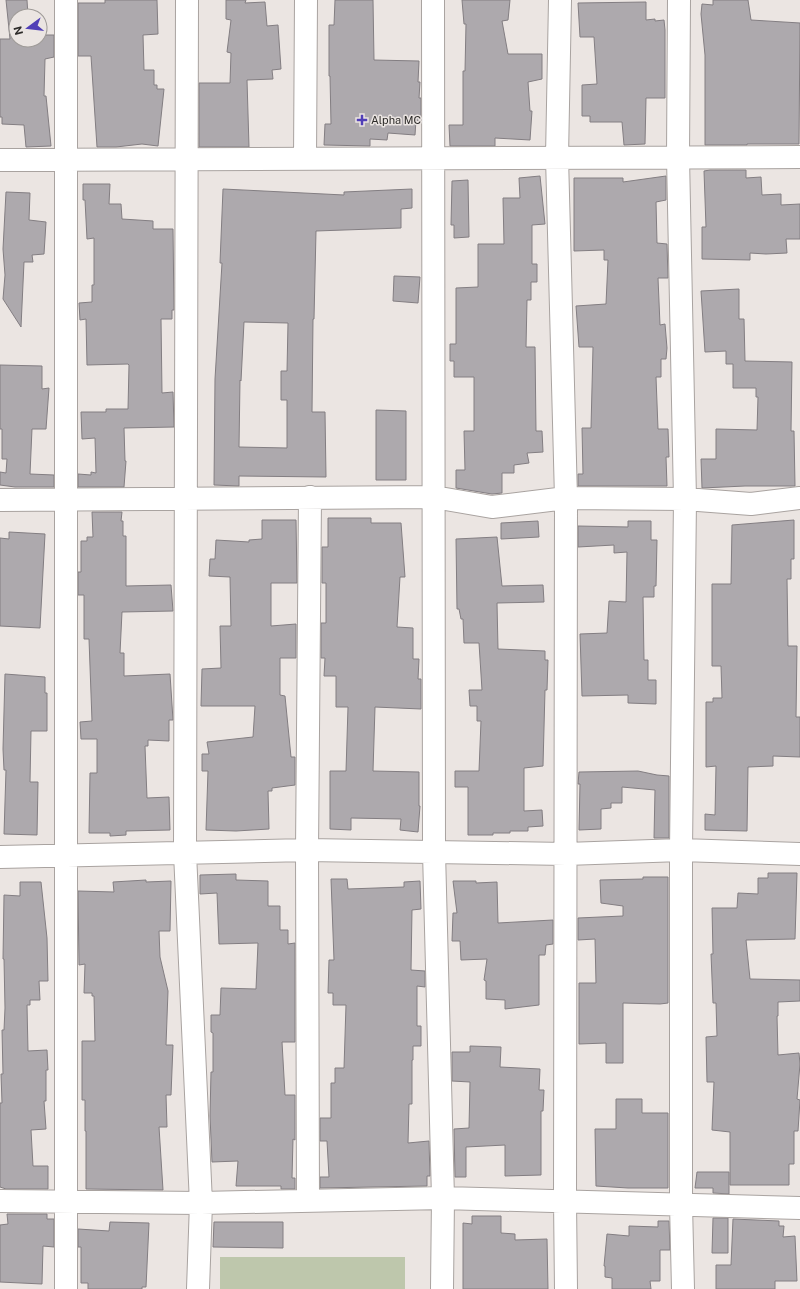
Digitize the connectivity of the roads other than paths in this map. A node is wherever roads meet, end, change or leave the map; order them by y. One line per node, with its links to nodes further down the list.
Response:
1 (66, 0): 11 (street)
2 (187, 0): 12 (street)
3 (306, 0): 13 (street)
4 (433, 0): 8 (street)
5 (560, 0): 9 (street)
6 (679, 0): 7 (street)
7 (678, 156): 9 (street); 10 (street); 20 (street)
8 (434, 157): 9 (street); 13 (street); 16 (street)
9 (557, 157): 18 (street)
10 (800, 157)
11 (66, 159): 12 (street); 14 (street); 22 (street)
12 (186, 159): 13 (street); 17 (street)
13 (305, 159)
14 (0, 160)
15 (310, 497): 16 (street); 17 (street); 23 (street)
16 (434, 497): 18 (street); 25 (street)
17 (186, 498): 22 (street); 26 (street)
18 (566, 498): 20 (street); 27 (street)
19 (800, 498): 20 (street)
20 (685, 499): 24 (street)
21 (0, 500): 22 (street)
22 (66, 500): 29 (street)
23 (307, 850): 25 (street); 26 (street); 32 (street)
24 (681, 850): 27 (street); 28 (street); 37 (street)
25 (434, 852): 27 (street); 31 (street)
26 (185, 853): 29 (street); 36 (street)
27 (566, 854): 35 (street)
28 (800, 854)
29 (66, 856): 30 (street); 34 (street)
30 (0, 857)
31 (443, 1198): 32 (street); 35 (street); 41 (street)
32 (308, 1200): 36 (street)
33 (0, 1201): 34 (street)
34 (66, 1201): 36 (street); 39 (street)
35 (565, 1201): 37 (street); 42 (street)
36 (201, 1203): 40 (street)
37 (681, 1204): 38 (street); 43 (street)
38 (800, 1208)
39 (66, 1289)
40 (198, 1289)
41 (442, 1289)
42 (566, 1289)
43 (683, 1289)

